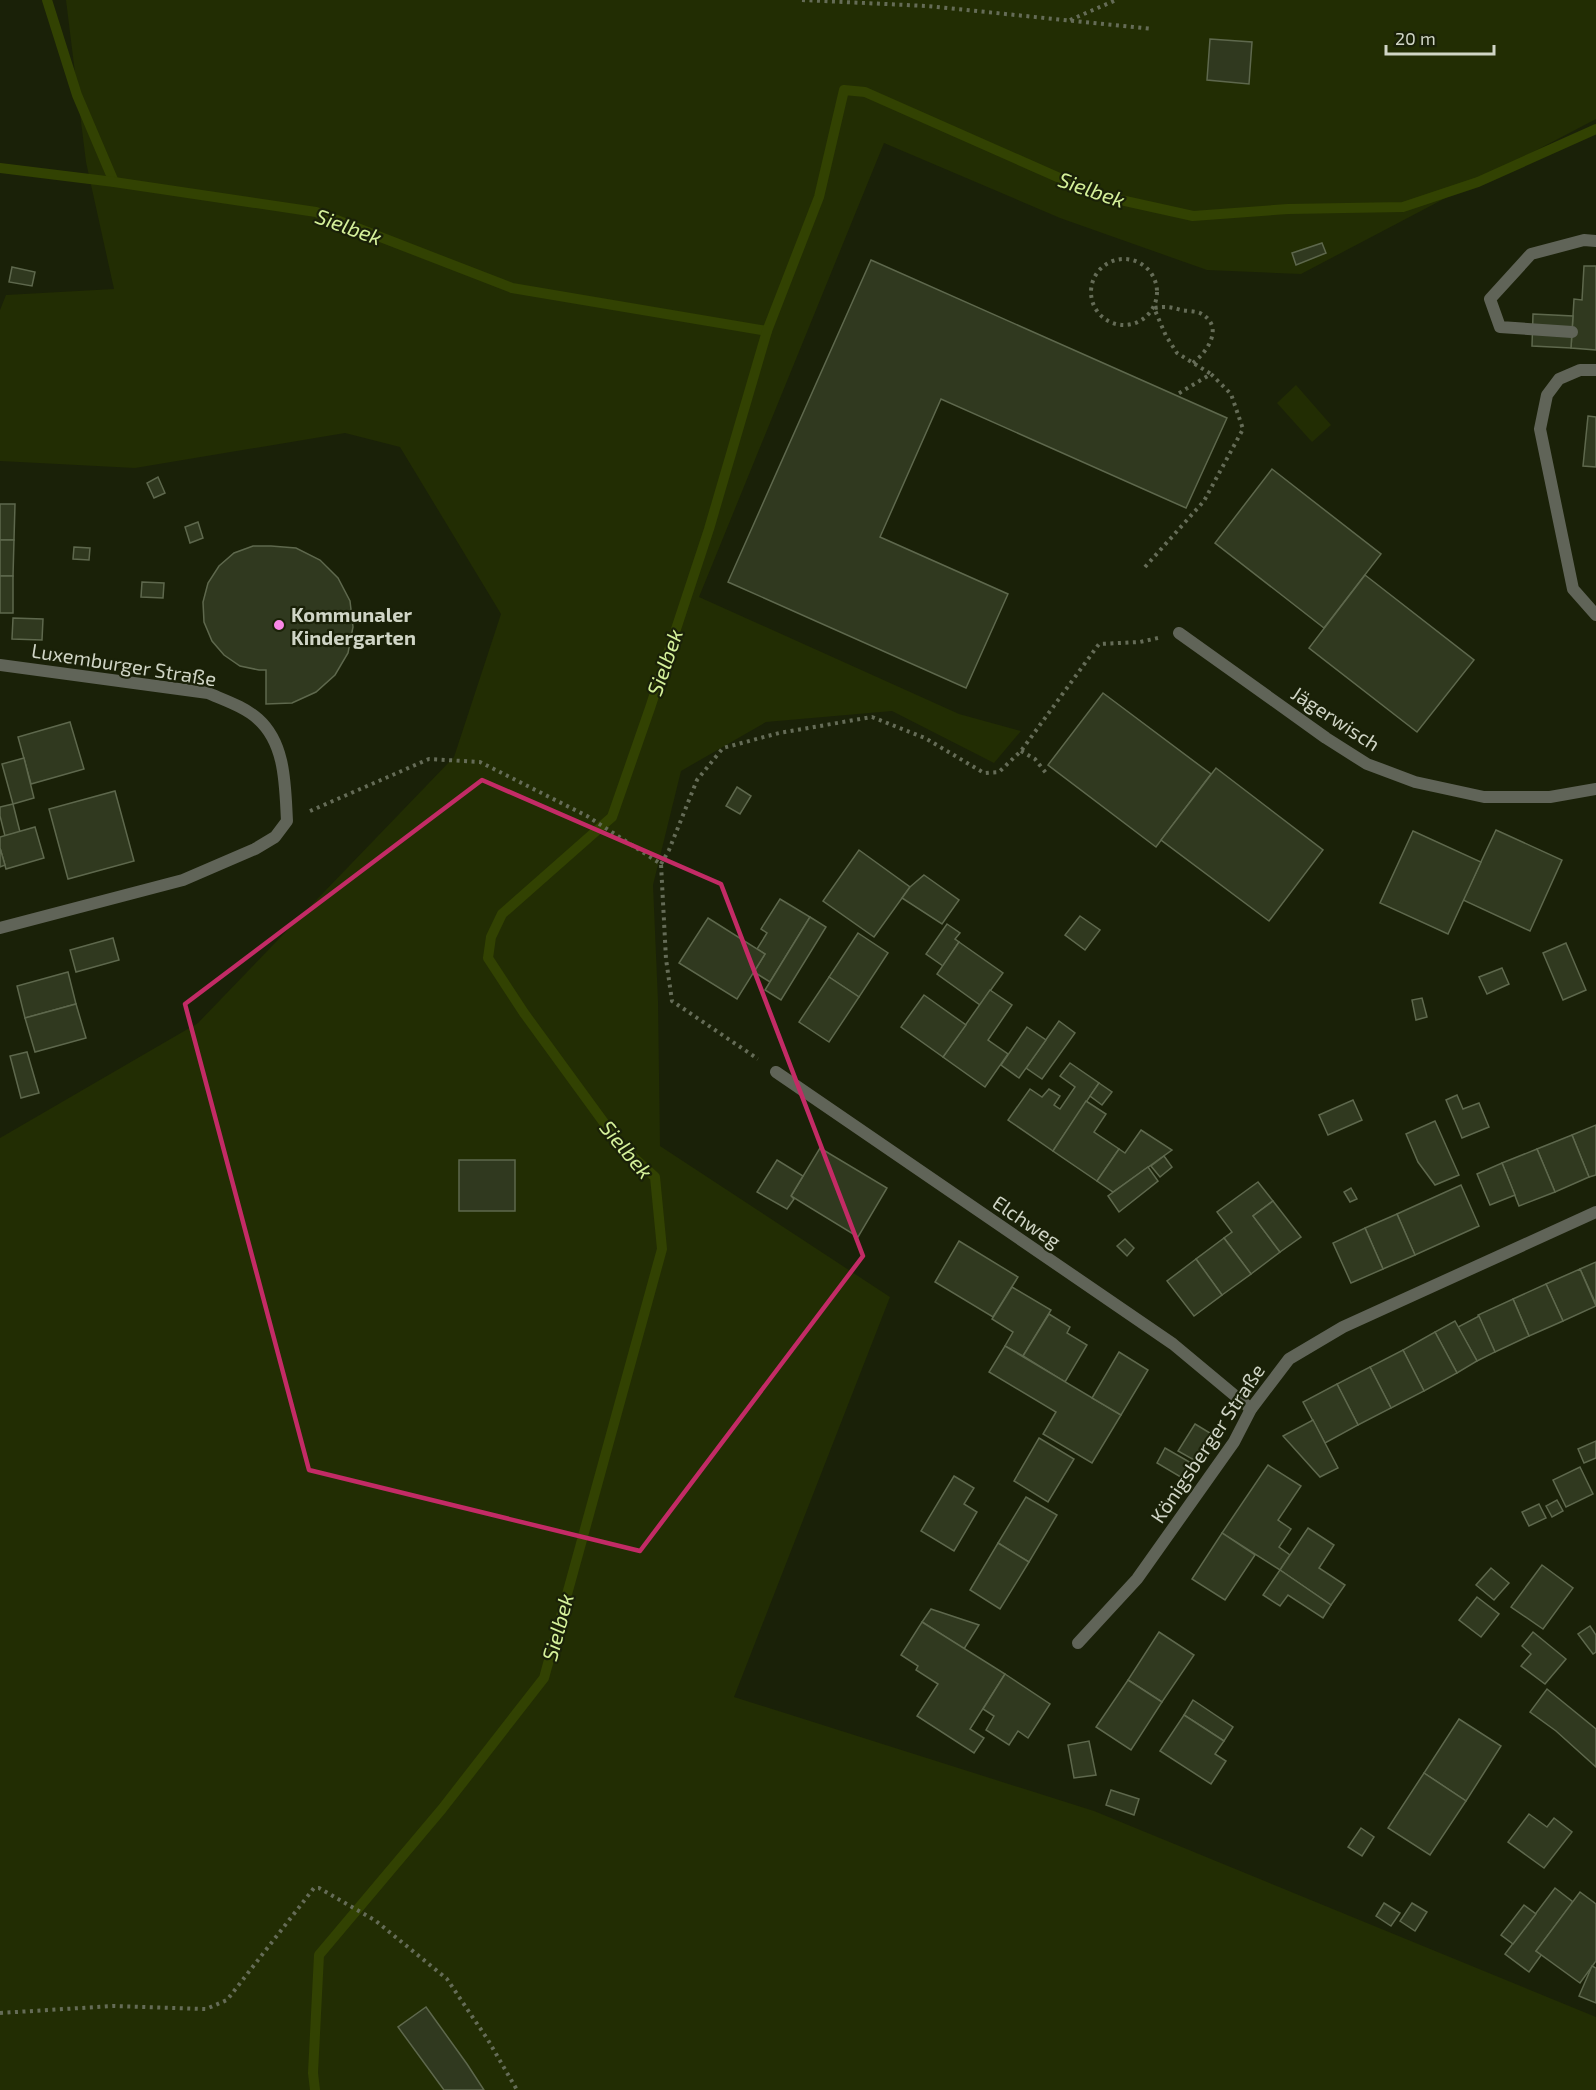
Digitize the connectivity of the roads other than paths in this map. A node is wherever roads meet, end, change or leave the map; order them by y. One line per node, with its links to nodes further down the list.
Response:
1 (1596, 241): 2 (street)
2 (1572, 332)
3 (1596, 370): 4 (street)
4 (1596, 615)
5 (1179, 633): 7 (street, Jägerwisch)
6 (0, 665): 8 (street, Luxemburger Straße)
7 (1596, 789)
8 (0, 928)
9 (776, 1072): 11 (street, Elchweg)
10 (1596, 1212): 11 (street, Königsberger Straße)
11 (1251, 1409): 12 (street, Königsberger Straße)
12 (1078, 1643)

